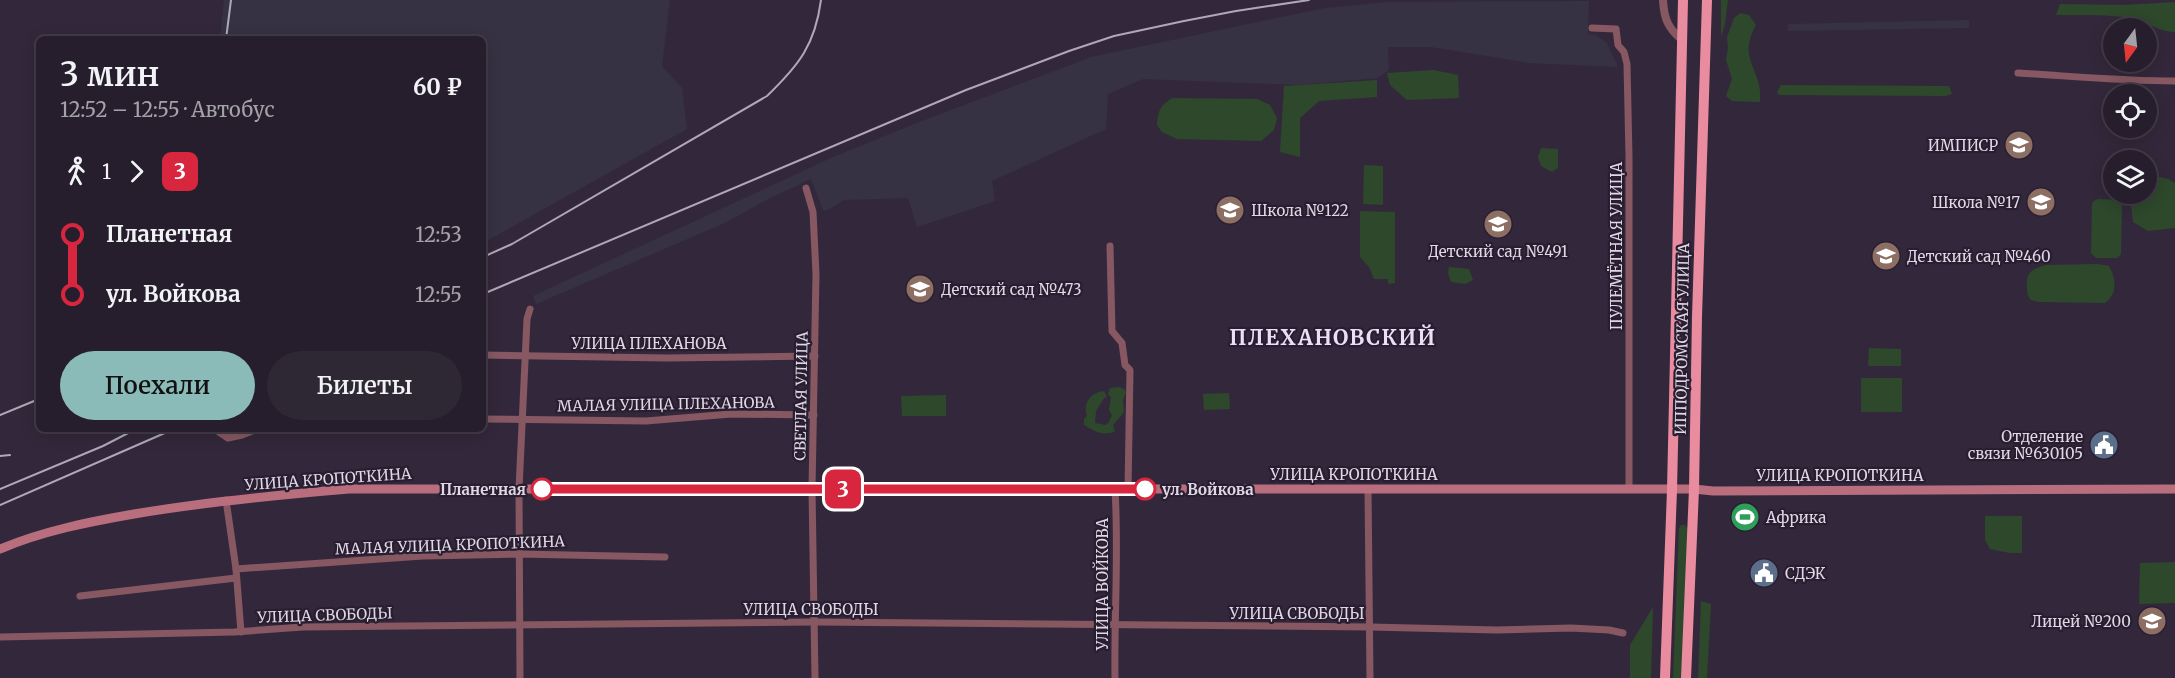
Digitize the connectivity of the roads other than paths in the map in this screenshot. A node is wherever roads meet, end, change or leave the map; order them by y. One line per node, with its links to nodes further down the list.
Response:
1 (1663, 0): 5 (street)
2 (1683, 0): 5 (highway, ИППОДРОМСКАЯ УЛИЦА)
3 (1707, 0): 24 (highway, ИППОДРОМСКАЯ УЛИЦА)
4 (1592, 28): 23 (street, ПУЛЕМЁТНАЯ УЛИЦА)
5 (1682, 40): 27 (highway, ИППОДРОМСКАЯ УЛИЦА)
6 (2018, 74): 7 (street)
7 (2175, 81)
8 (806, 188): 13 (street, СВЕТЛАЯ УЛИЦА)
9 (1110, 246): 21 (street)
10 (530, 309): 12 (street)
11 (486, 355): 12 (street, УЛИЦА ПЛЕХАНОВА)
12 (526, 356): 13 (street, УЛИЦА ПЛЕХАНОВА); 16 (street)
13 (815, 356): 14 (street, СВЕТЛАЯ УЛИЦА)
14 (814, 415): 16 (street, МАЛАЯ УЛИЦА ПЛЕХАНОВА); 20 (street, СВЕТЛАЯ УЛИЦА)
15 (486, 419): 16 (street, МАЛАЯ УЛИЦА ПЛЕХАНОВА)
16 (523, 419): 19 (street)
17 (219, 432): 18 (street)
18 (250, 432)
19 (519, 489): 20 (main road, УЛИЦА КРОПОТКИНА); 28 (main road, УЛИЦА КРОПОТКИНА); 30 (street)
20 (812, 489): 26 (main road, УЛИЦА КРОПОТКИНА); 35 (street, СВЕТЛАЯ УЛИЦА)
21 (1128, 489): 22 (main road, УЛИЦА КРОПОТКИНА); 26 (main road, УЛИЦА КРОПОТКИНА)
22 (1368, 489): 23 (main road, УЛИЦА КРОПОТКИНА); 38 (street)
23 (1629, 489): 27 (main road, УЛИЦА КРОПОТКИНА)
24 (1694, 489): 25 (main road, УЛИЦА КРОПОТКИНА); 27 (main road, УЛИЦА КРОПОТКИНА); 47 (highway, ИППОДРОМСКАЯ УЛИЦА)
25 (2175, 489)
26 (1115, 490): 37 (street, УЛИЦА ВОЙКОВА)
27 (1672, 490): 46 (highway, ИППОДРОМСКАЯ УЛИЦА)
28 (226, 500): 29 (main road, УЛИЦА КРОПОТКИНА); 32 (street)
29 (0, 549)
30 (519, 554): 31 (street, МАЛАЯ УЛИЦА КРОПОТКИНА); 32 (street, МАЛАЯ УЛИЦА КРОПОТКИНА); 36 (street)
31 (665, 557)
32 (236, 569): 33 (street)
33 (236, 578): 34 (street); 39 (street)
34 (80, 596)
35 (814, 622): 36 (street, УЛИЦА СВОБОДЫ); 37 (street, УЛИЦА СВОБОДЫ); 43 (street, СВЕТЛАЯ УЛИЦА)
36 (519, 623): 39 (street, УЛИЦА СВОБОДЫ); 42 (street)
37 (1115, 626): 38 (street, УЛИЦА СВОБОДЫ); 44 (street, УЛИЦА ВОЙКОВА)
38 (1370, 627): 40 (street, УЛИЦА СВОБОДЫ); 45 (street)
39 (241, 632): 41 (street, УЛИЦА СВОБОДЫ)
40 (1623, 633)
41 (0, 637)
42 (520, 678)
43 (815, 678)
44 (1115, 678)
45 (1370, 678)
46 (1665, 678)
47 (1686, 678)

